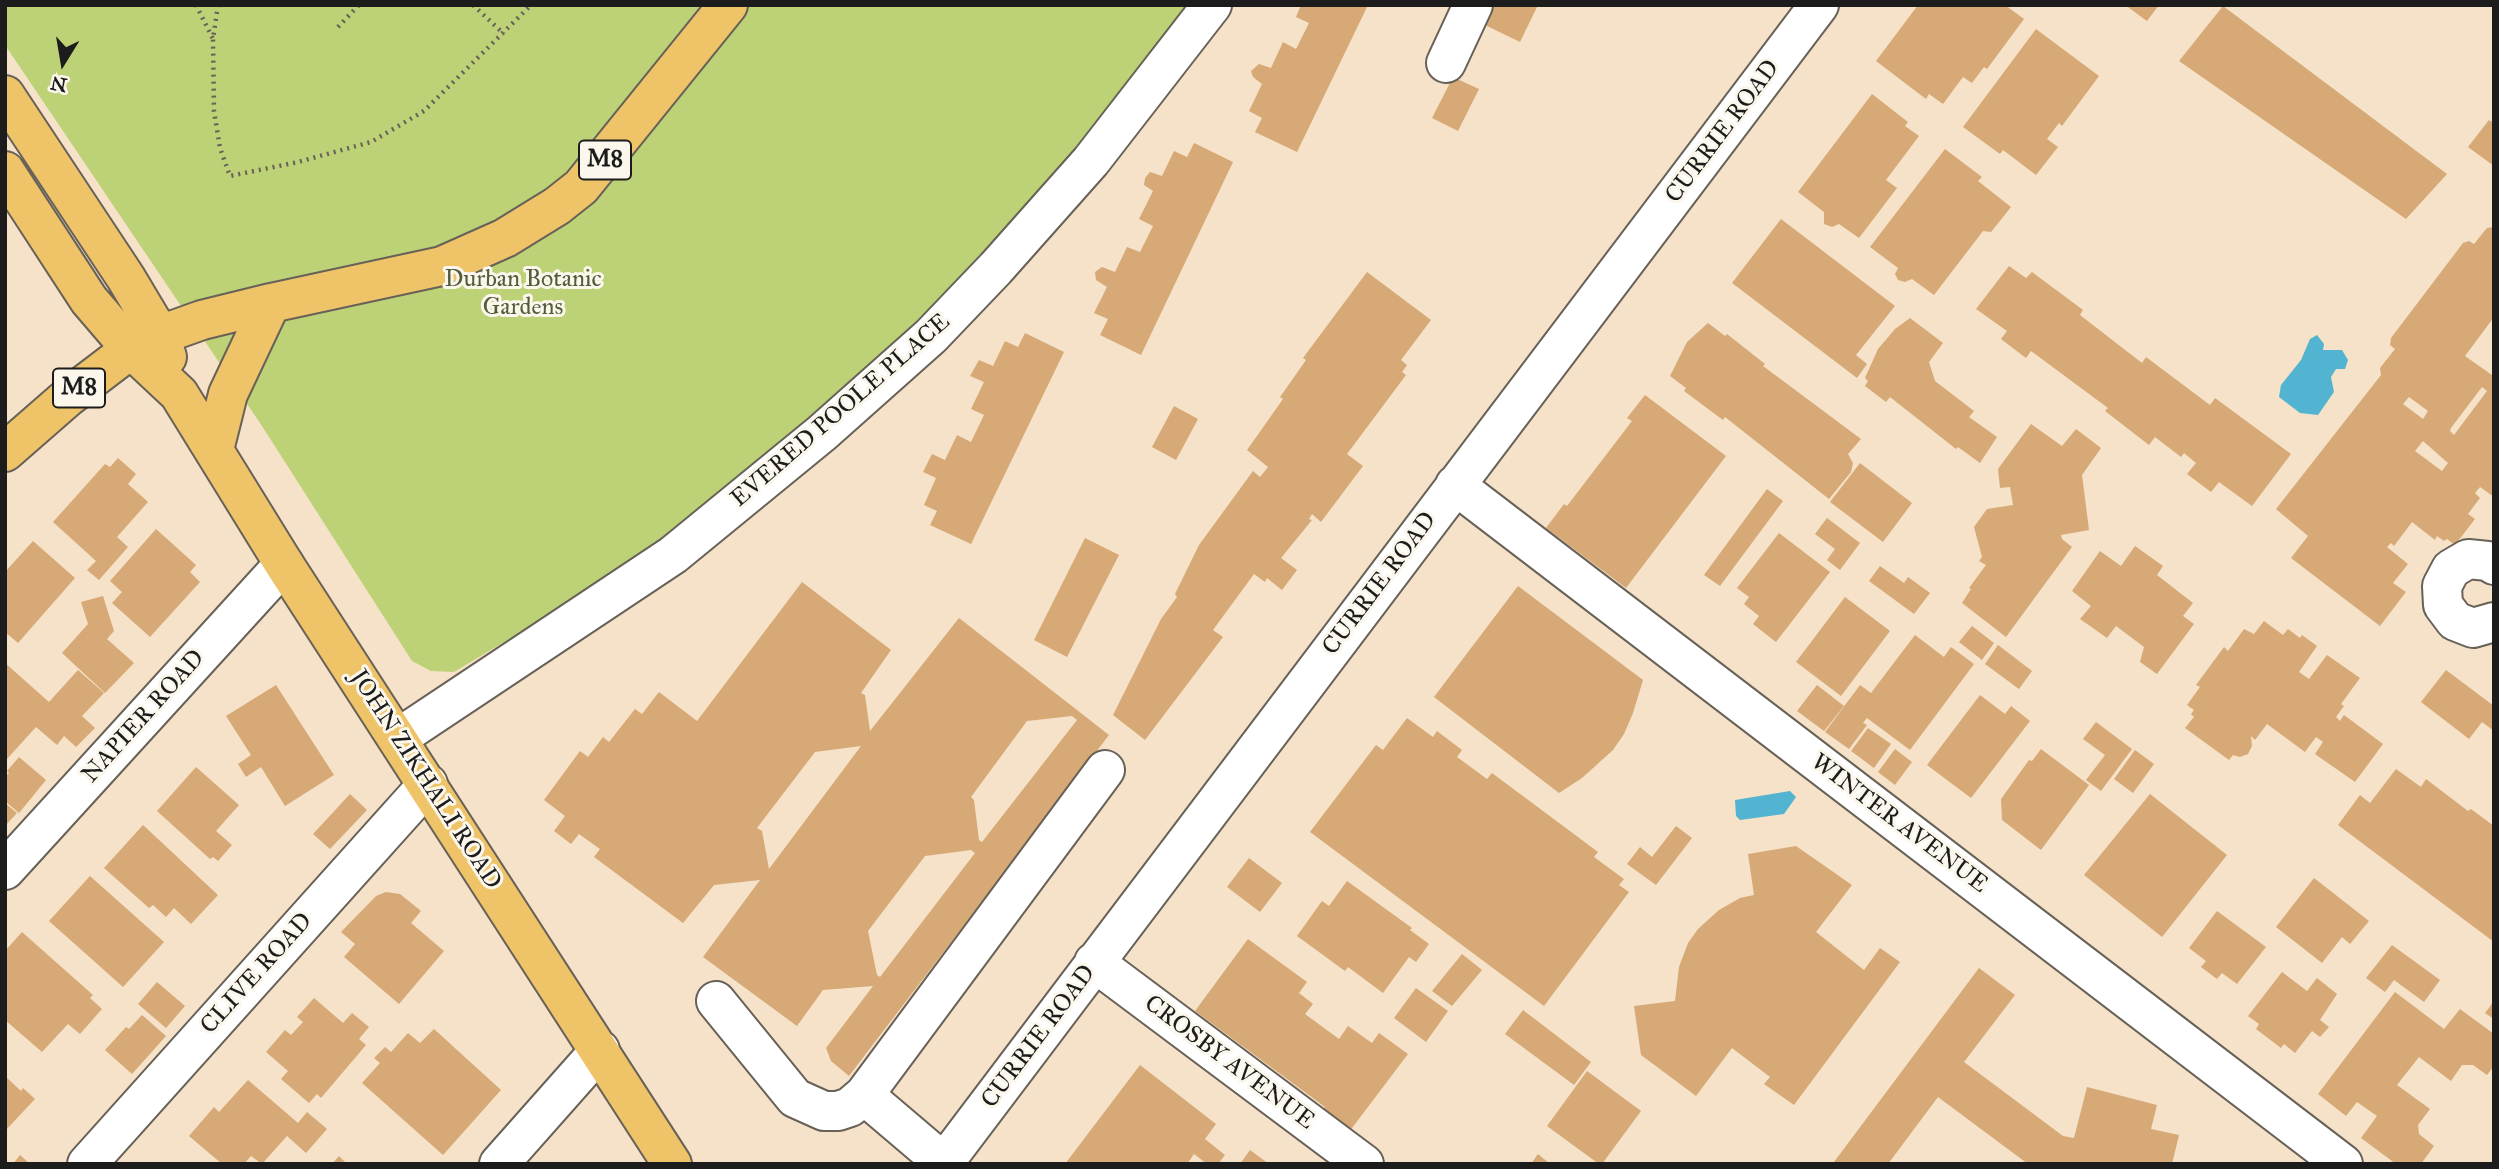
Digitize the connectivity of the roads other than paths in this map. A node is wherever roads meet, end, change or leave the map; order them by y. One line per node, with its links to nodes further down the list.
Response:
1 (728, 5): 8 (main road, M8)
2 (1212, 5): 16 (street, EVERED POOLE PLACE)
3 (1473, 5): 5 (street)
4 (1819, 5): 12 (street, CURRIE ROAD)
5 (1446, 63)
6 (5, 95): 9 (main road, JOHN ZIKHALI ROAD)
7 (5, 171): 9 (main road, JOHN ZIKHALI ROAD)
8 (271, 303): 9 (main road, M8); 10 (main road)
9 (146, 342): 10 (main road, JOHN ZIKHALI ROAD); 11 (main road, M8)
10 (214, 450): 13 (main road, JOHN ZIKHALI ROAD)
11 (5, 452)
12 (1455, 485): 20 (street, CURRIE ROAD); 29 (street, WINTER AVENUE)
13 (284, 564): 16 (main road, JOHN ZIKHALI ROAD); 19 (street, NAPIER ROAD)
14 (2494, 565): 15 (street)
15 (2494, 622)
16 (398, 738): 18 (main road, JOHN ZIKHALI ROAD)
17 (1105, 770): 23 (street)
18 (428, 784): 22 (main road, JOHN ZIKHALI ROAD); 25 (street, CLIVE ROAD)
19 (5, 870)
20 (1094, 962): 24 (street, CURRIE ROAD); 28 (street, CROSBY AVENUE)
21 (716, 1002): 23 (street)
22 (600, 1049): 26 (street); 27 (main road, JOHN ZIKHALI ROAD)
23 (864, 1094): 24 (street)
24 (943, 1163)
25 (86, 1164)
26 (499, 1164)
27 (673, 1164)
28 (1364, 1164)
29 (2343, 1164)

